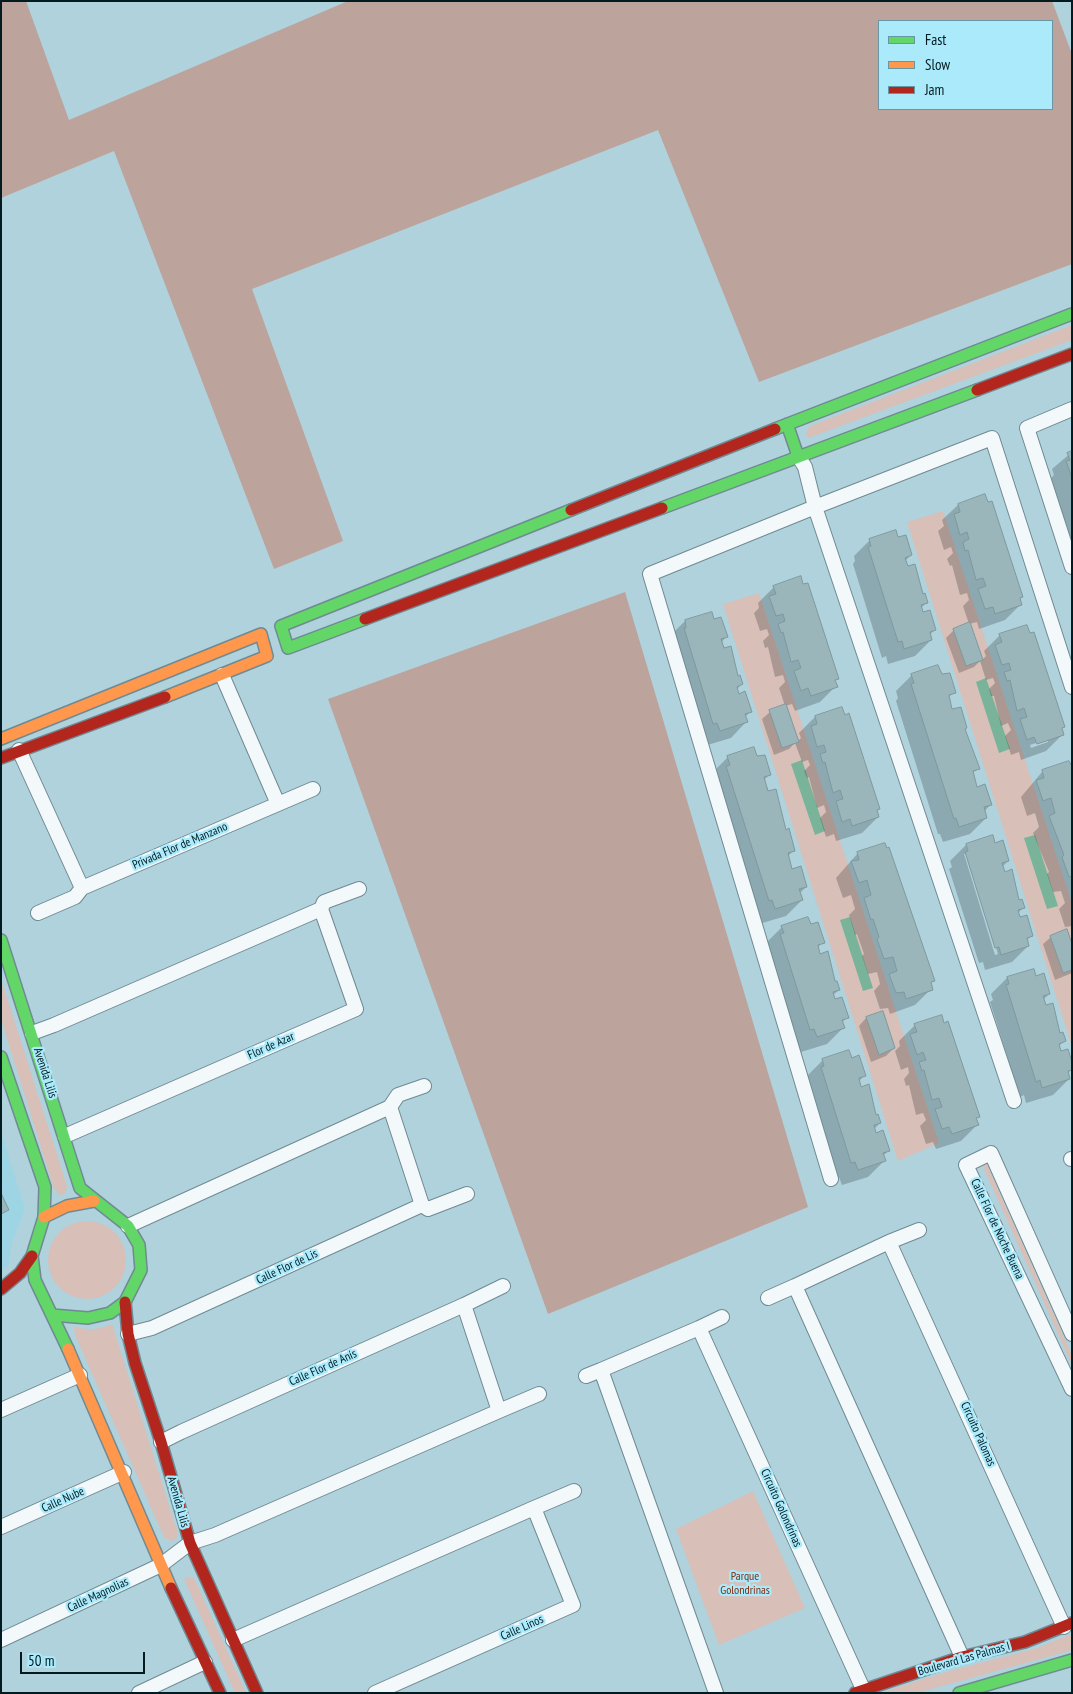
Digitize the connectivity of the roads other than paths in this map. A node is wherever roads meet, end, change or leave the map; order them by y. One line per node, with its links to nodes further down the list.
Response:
1 (1072, 314): 4 (main road)
2 (1072, 354): 5 (main road)
3 (1072, 409): 7 (street)
4 (787, 424): 5 (main road); 5 (main road)
5 (798, 456): 6 (street)
6 (816, 507): 9 (street); 23 (street); 26 (street)
7 (1072, 567)
8 (222, 675): 10 (main road); 11 (main road); 14 (street)
9 (1072, 688)
10 (1, 739)
11 (19, 750): 12 (main road); 15 (street)
12 (1, 758)
13 (312, 789): 14 (street, Privada Flor de Manzano)
14 (278, 804): 15 (street, Privada Flor de Manzano)
15 (82, 888): 18 (street, Privada Flor de Manzano)
16 (359, 889): 17 (street)
17 (321, 909): 20 (street); 25 (street, Flor de Azar)
18 (38, 913)
19 (1, 940): 20 (main road, Avenida Lilis)
20 (32, 1032): 25 (main road, Avenida Lilis)
21 (1, 1056): 30 (main road)
22 (424, 1086): 24 (street)
23 (1014, 1101)
24 (390, 1107): 29 (street); 31 (street)
25 (65, 1136): 28 (main road, Avenida Lilis)
26 (831, 1179)
27 (467, 1194): 29 (street, Calle Flor de Lis)
28 (94, 1201): 30 (main road); 31 (main road)
29 (422, 1205): 45 (street, Calle Flor de Lis)
30 (44, 1217): 34 (main road)
31 (128, 1226): 40 (main road)
32 (919, 1230): 33 (street)
33 (889, 1242): 36 (street); 61 (street, Circuito Palomas)
34 (32, 1256): 37 (main road); 38 (main road)
35 (503, 1286): 41 (street, Calle Flor de Anís)
36 (795, 1286): 39 (street); 64 (street)
37 (1, 1290): 38 (main road)
38 (43, 1297): 42 (main road)
39 (768, 1298)
40 (125, 1302): 42 (main road); 45 (main road, Avenida Lilis)
41 (464, 1305): 53 (street); 54 (street, Calle Flor de Anís)
42 (52, 1316): 48 (main road)
43 (722, 1317): 44 (street)
44 (699, 1328): 47 (street); 68 (street, Circuito Golondrinas)
45 (128, 1334): 54 (main road, Avenida Lilis)
46 (1072, 1334): 50 (street, Calle Flor de Noche Buena)
47 (601, 1370): 49 (street); 73 (street)
48 (80, 1375): 52 (street); 55 (main road)
49 (586, 1376)
50 (1072, 1389)
51 (539, 1394): 53 (street)
52 (1, 1410)
53 (499, 1411): 59 (street, Calle Magnolias)
54 (161, 1442): 59 (main road, Avenida Lilis)
55 (124, 1472): 58 (street, Calle Nube); 60 (main road)
56 (574, 1491): 57 (street)
57 (534, 1508): 63 (street); 72 (street, Calle Linos)
58 (1, 1527)
59 (190, 1543): 60 (street, Calle Magnolias); 63 (main road, Avenida Lilis)
60 (162, 1564): 62 (street, Calle Magnolias); 66 (main road)
61 (1068, 1625): 64 (main road, Boulevard Las Palmas I)
62 (1, 1640)
63 (233, 1640): 71 (main road, Avenida Lilis)
64 (962, 1657): 68 (main road, Boulevard Las Palmas I)
65 (1072, 1660): 67 (main road)
66 (205, 1662): 69 (street); 70 (main road)
67 (1003, 1687): 74 (main road)
68 (859, 1691)
69 (139, 1693)
70 (220, 1693)
71 (256, 1693)
72 (375, 1693)
73 (716, 1693)
74 (959, 1693)

